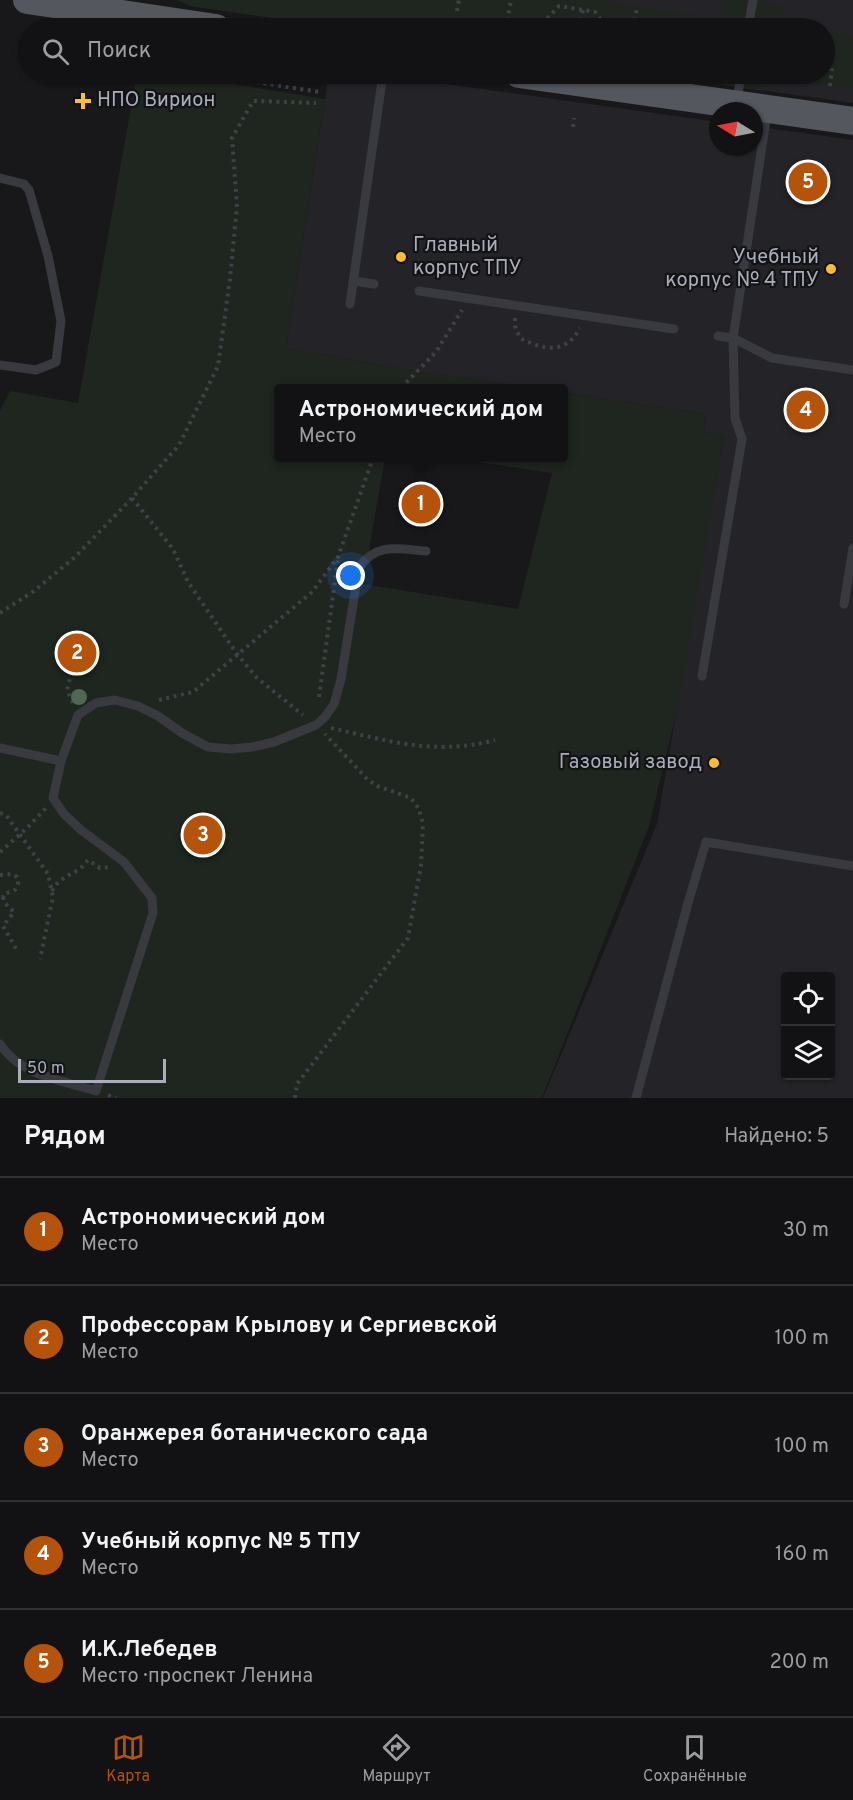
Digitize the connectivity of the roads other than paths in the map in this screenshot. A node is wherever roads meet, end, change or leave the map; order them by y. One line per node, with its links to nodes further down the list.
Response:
1 (27, 0): 3 (main road)
2 (753, 0): 4 (lane)
3 (148, 18)
4 (750, 18)
5 (382, 84): 14 (lane)
6 (591, 84): 8 (main road)
7 (739, 84): 9 (lane)
8 (722, 102)
9 (736, 102)
10 (763, 108): 11 (main road)
11 (767, 109): 12 (main road); 20 (lane)
12 (853, 121)
13 (0, 178): 21 (lane)
14 (353, 281): 15 (lane); 17 (lane)
15 (374, 284)
16 (419, 291): 18 (lane)
17 (350, 304)
18 (674, 329)
19 (718, 336): 20 (lane)
20 (733, 338): 22 (lane); 26 (lane)
21 (0, 365)
22 (853, 370)
23 (853, 548): 25 (lane)
24 (426, 550): 28 (lane)
25 (844, 604)
26 (702, 676)
27 (0, 748): 28 (lane)
28 (62, 761): 30 (lane)
29 (853, 866): 31 (lane)
30 (0, 1044)
31 (636, 1098)

